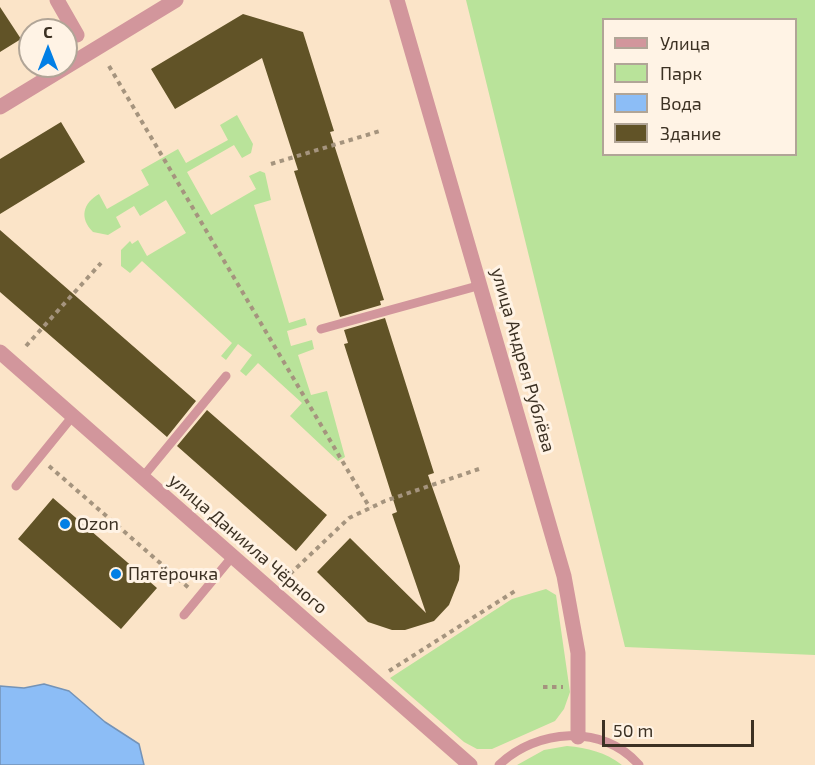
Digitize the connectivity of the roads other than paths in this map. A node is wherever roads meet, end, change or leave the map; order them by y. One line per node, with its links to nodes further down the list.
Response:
1 (57, 0): 4 (street)
2 (176, 0): 5 (street)
3 (397, 0): 6 (street, улица Андрея Рублёва)
4 (67, 18)
5 (0, 107)
6 (480, 285): 7 (lane); 15 (street, улица Андрея Рублёва)
7 (321, 329)
8 (0, 352): 10 (street, улица Даниила Чёрного)
9 (226, 376): 11 (lane)
10 (72, 417): 11 (street, улица Даниила Чёрного); 12 (lane)
11 (142, 478): 13 (street, улица Даниила Чёрного)
12 (16, 486)
13 (232, 557): 14 (lane); 16 (street, улица Даниила Чёрного)
14 (184, 615)
15 (578, 737): 17 (lane); 18 (lane)
16 (470, 765)
17 (500, 765)
18 (639, 765)

